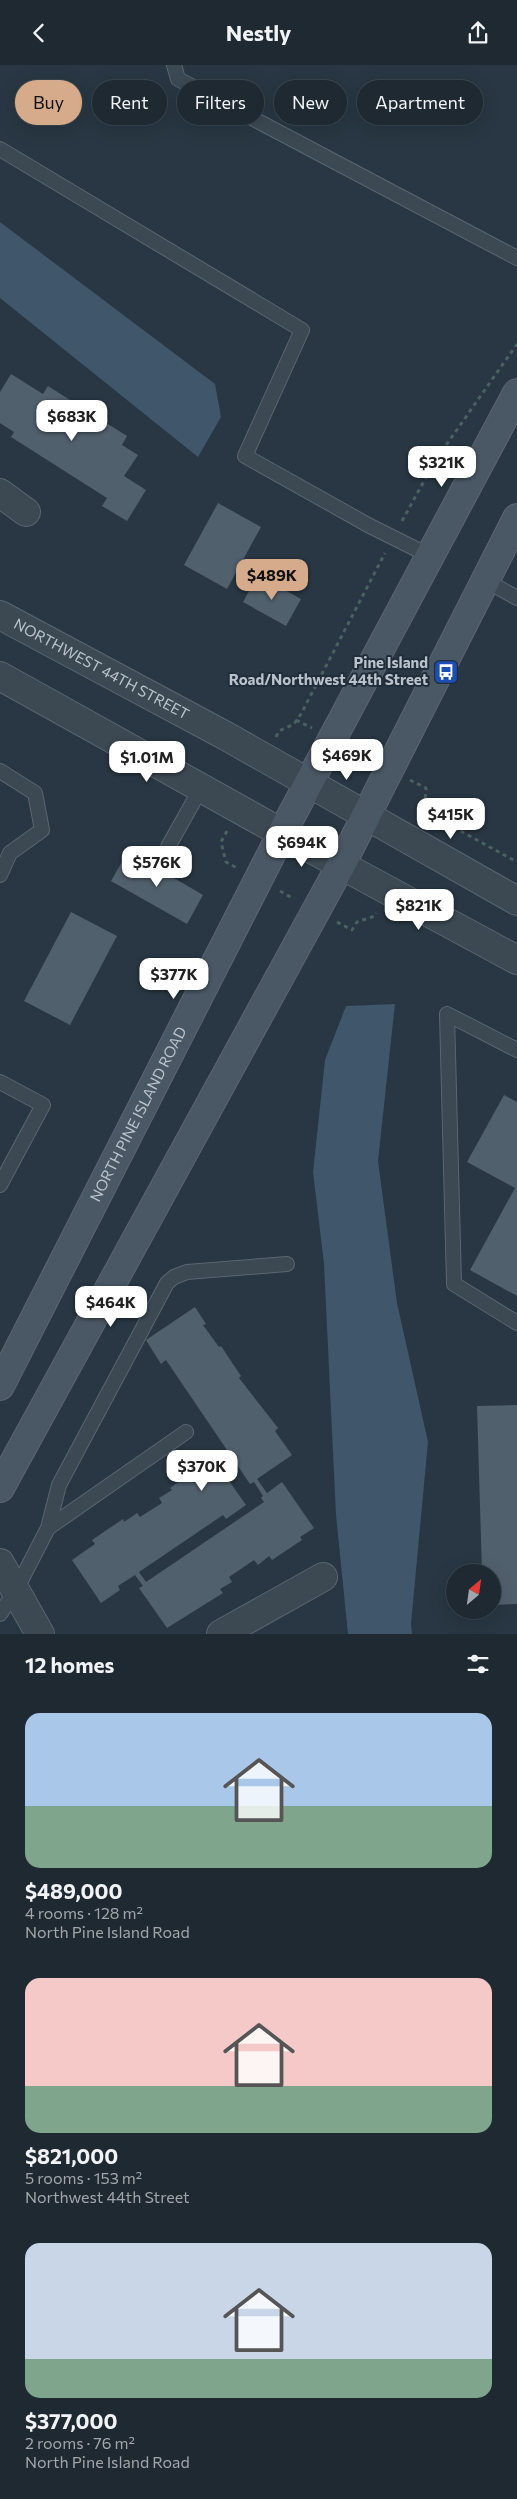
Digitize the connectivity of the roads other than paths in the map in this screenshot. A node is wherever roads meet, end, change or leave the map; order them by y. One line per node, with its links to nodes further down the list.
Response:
1 (174, 65): 3 (lane)
2 (0, 149): 8 (lane)
3 (517, 258)
4 (517, 393): 8 (main road, NORTH PINE ISLAND ROAD)
5 (0, 493): 6 (street)
6 (26, 512)
7 (517, 518): 9 (main road)
8 (430, 556): 14 (main road, NORTH PINE ISLAND ROAD)
9 (485, 580): 10 (lane); 16 (main road)
10 (517, 598)
11 (0, 615): 14 (street, NORTHWEST 44TH STREET)
12 (0, 676): 15 (street)
13 (0, 771): 20 (lane)
14 (308, 783): 16 (street, NORTHWEST 44TH STREET); 17 (main road, NORTH PINE ISLAND ROAD)
15 (201, 788): 17 (street); 18 (lane)
16 (365, 816): 19 (main road); 21 (street, NORTHWEST 44TH STREET)
17 (282, 833): 19 (street); 28 (main road, NORTH PINE ISLAND ROAD)
18 (168, 847)
19 (341, 865): 22 (street); 30 (main road)
20 (0, 875)
21 (517, 901)
22 (517, 960)
23 (517, 1050): 27 (lane)
24 (0, 1082): 25 (lane)
25 (0, 1185)
26 (287, 1264): 31 (lane)
27 (517, 1323)
28 (2, 1377)
29 (186, 1432): 31 (lane)
30 (0, 1488)
31 (48, 1528): 34 (lane)
32 (0, 1563): 34 (street)
33 (323, 1577): 37 (street)
34 (16, 1590): 35 (lane); 36 (street)
35 (0, 1614)
36 (40, 1634)
37 (221, 1634)

